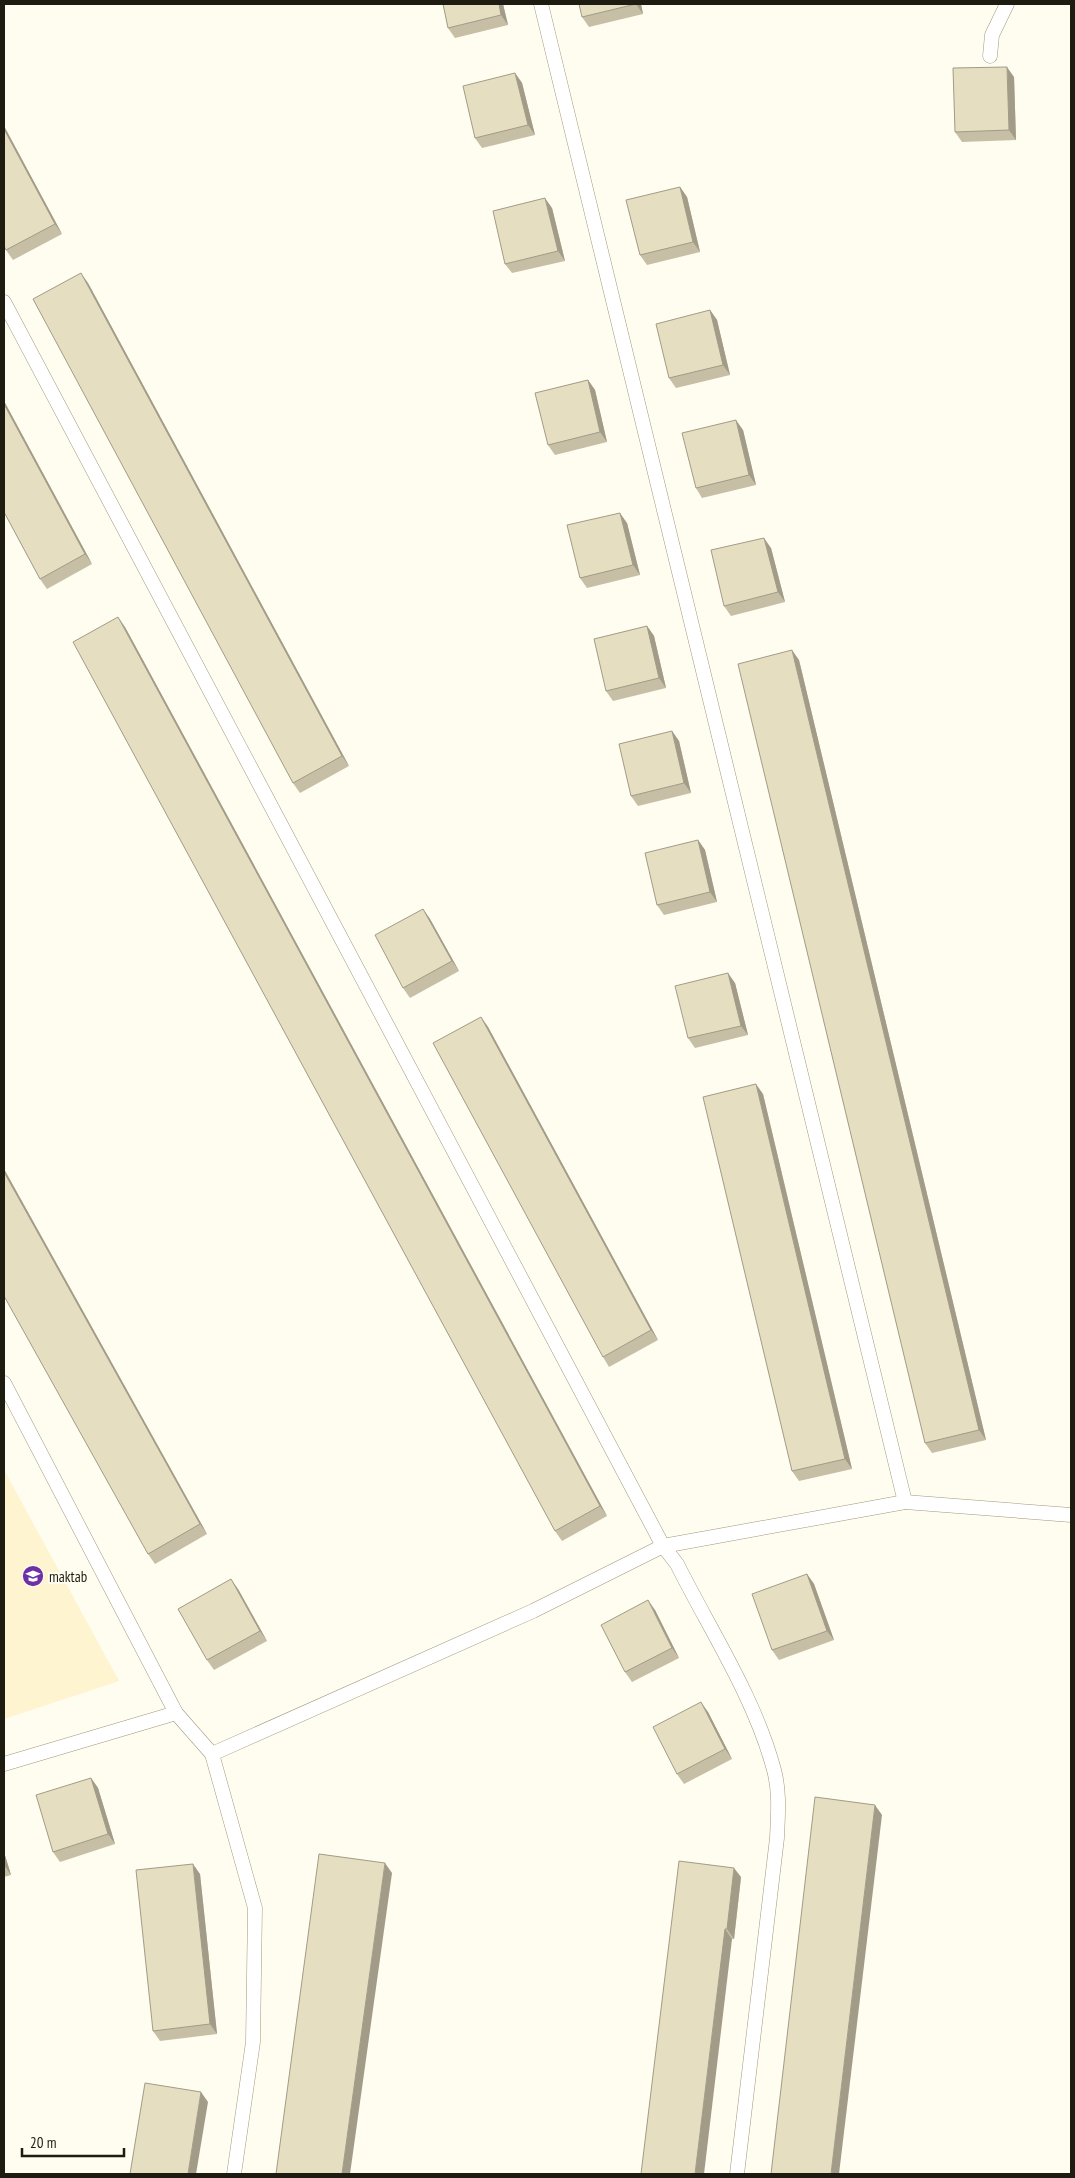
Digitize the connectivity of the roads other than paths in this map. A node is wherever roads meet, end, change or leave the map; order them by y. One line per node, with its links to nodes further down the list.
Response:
1 (541, 4): 6 (lane)
2 (1007, 4): 3 (lane)
3 (990, 56)
4 (4, 302): 8 (lane)
5 (4, 1383): 9 (lane)
6 (905, 1502): 7 (lane); 8 (lane)
7 (1071, 1515)
8 (663, 1546): 10 (lane); 13 (lane)
9 (176, 1713): 10 (lane); 11 (lane)
10 (212, 1754): 12 (lane)
11 (4, 1764)
12 (234, 2174)
13 (736, 2174)

